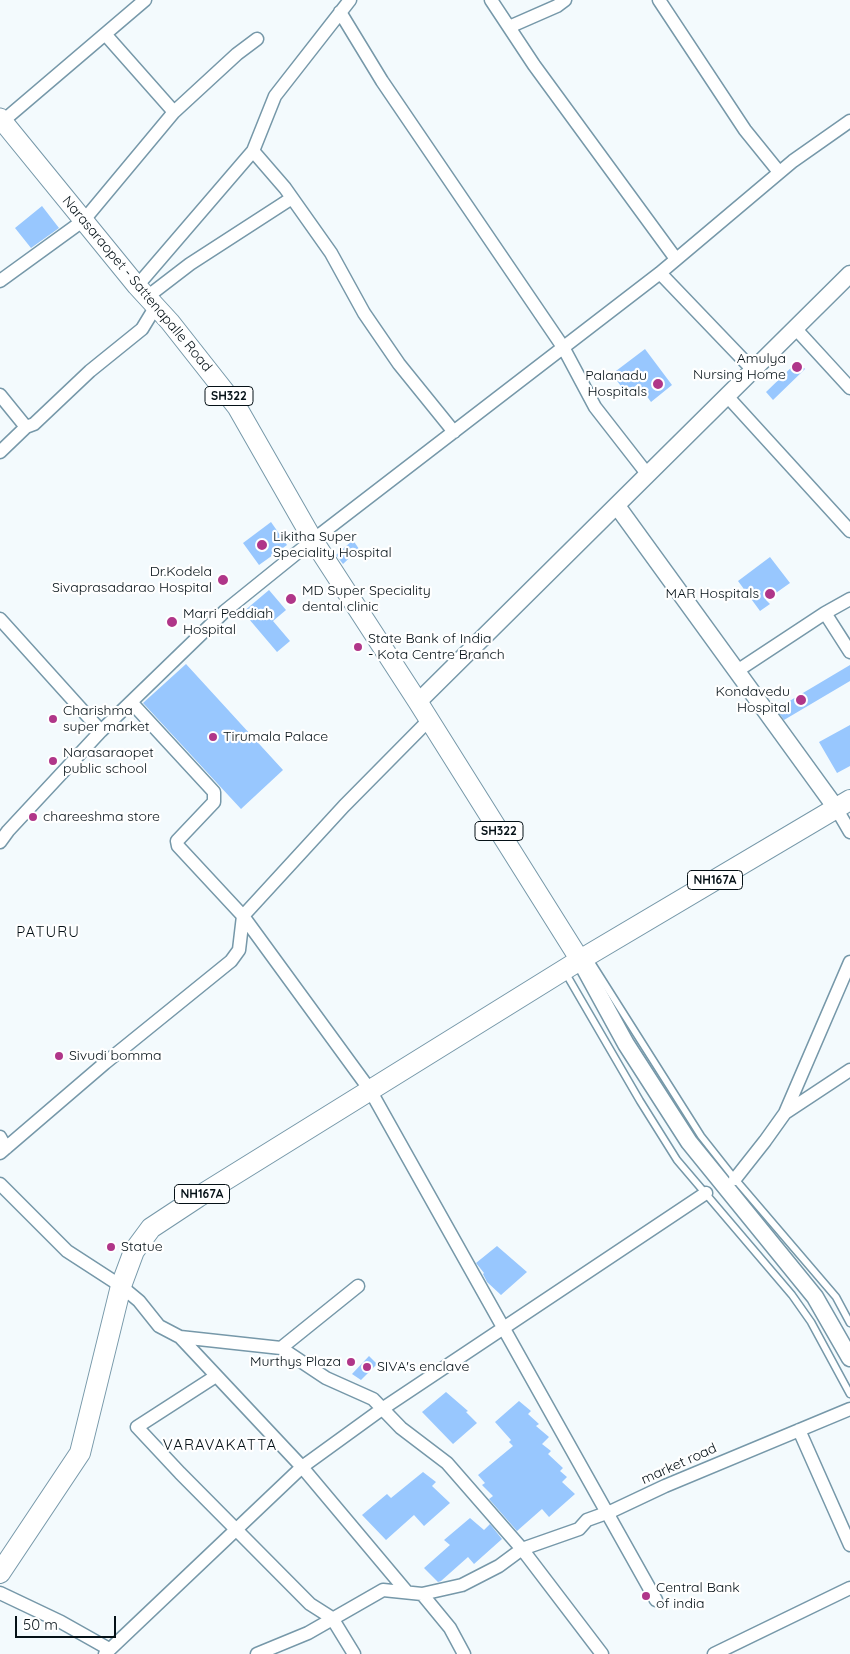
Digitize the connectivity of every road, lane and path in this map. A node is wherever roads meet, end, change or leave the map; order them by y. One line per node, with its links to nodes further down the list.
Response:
1 (145, 0): 8 (street)
2 (350, 0): 6 (street)
3 (491, 0): 7 (street)
4 (566, 0): 7 (street)
5 (659, 0): 14 (street)
6 (340, 12): 13 (street); 23 (street)
7 (509, 28): 17 (street)
8 (105, 34): 10 (street); 11 (street)
9 (257, 39): 10 (street)
10 (174, 112): 16 (street)
11 (1, 120): 16 (main road, Narasaraopet - Sattenapalle Road / SH322)
12 (850, 121): 14 (street)
13 (253, 151): 15 (street); 21 (street)
14 (779, 172): 17 (street)
15 (292, 198): 21 (street); 29 (street)
16 (84, 220): 20 (street); 21 (main road, Narasaraopet - Sattenapalle Road / SH322)
17 (676, 259): 18 (street)
18 (660, 273): 23 (street); 24 (street)
19 (850, 274): 22 (main road)
20 (0, 281)
21 (146, 296): 28 (street); 34 (main road, Narasaraopet - Sattenapalle Road / SH322)
22 (795, 328): 24 (main road); 25 (street)
23 (563, 347): 29 (street); 31 (street)
24 (753, 370): 27 (main road)
25 (850, 388)
26 (0, 395): 28 (street)
27 (728, 396): 31 (main road); 33 (street)
28 (26, 427): 30 (street)
29 (454, 432): 34 (street)
30 (0, 452)
31 (648, 475): 32 (main road)
32 (617, 506): 39 (main road); 41 (main road)
33 (850, 530)
34 (313, 540): 40 (street); 41 (main road, Narasaraopet - Sattenapalle Road / SH322)
35 (850, 599): 36 (street)
36 (825, 613): 38 (street); 39 (street)
37 (0, 619): 43 (street)
38 (850, 652)
39 (737, 671): 44 (main road)
40 (131, 702): 43 (street); 47 (street)
41 (418, 702): 42 (main road, Narasaraopet - Sattenapalle Road / SH322)
42 (429, 720): 47 (street); 48 (main road, Narasaraopet - Sattenapalle Road / SH322)
43 (101, 731): 46 (street)
44 (843, 804): 45 (street); 48 (highway, NH167A)
45 (850, 832)
46 (0, 842)
47 (243, 916): 51 (street); 53 (street)
48 (577, 962): 51 (highway, NH167A); 54 (lane); 56 (lane); 63 (main road, Narasaraopet - Sattenapalle Road)
49 (850, 962): 52 (street)
50 (850, 1070): 52 (street)
51 (370, 1090): 57 (highway, NH167A); 60 (street)
52 (785, 1113): 54 (street)
53 (2, 1146)
54 (735, 1179): 59 (lane)
55 (0, 1184): 57 (street)
56 (706, 1193): 60 (street); 65 (lane)
57 (121, 1286): 61 (street); 74 (highway, NH167A)
58 (358, 1286): 62 (street)
59 (850, 1322)
60 (503, 1328): 66 (street); 70 (street)
61 (180, 1337): 62 (street); 64 (street)
62 (281, 1348): 66 (street)
63 (850, 1358)
64 (216, 1376): 69 (street); 71 (street)
65 (850, 1394)
66 (382, 1409): 69 (street); 73 (street)
67 (850, 1409): 68 (street, market road)
68 (799, 1430): 70 (street, market road); 72 (street)
69 (302, 1467): 71 (street); 76 (street)
70 (607, 1513): 73 (street, market road); 79 (street)
71 (236, 1529): 80 (street); 81 (street)
72 (850, 1545)
73 (522, 1549): 78 (street, market road); 85 (street)
74 (0, 1573)
75 (850, 1588): 86 (street)
76 (407, 1592): 78 (street); 80 (street)
77 (0, 1593): 81 (street)
78 (422, 1594): 84 (street)
79 (656, 1600)
80 (332, 1618): 82 (street); 83 (street)
81 (107, 1652)
82 (257, 1654)
83 (354, 1654)
84 (464, 1654)
85 (602, 1654)
86 (714, 1654)

